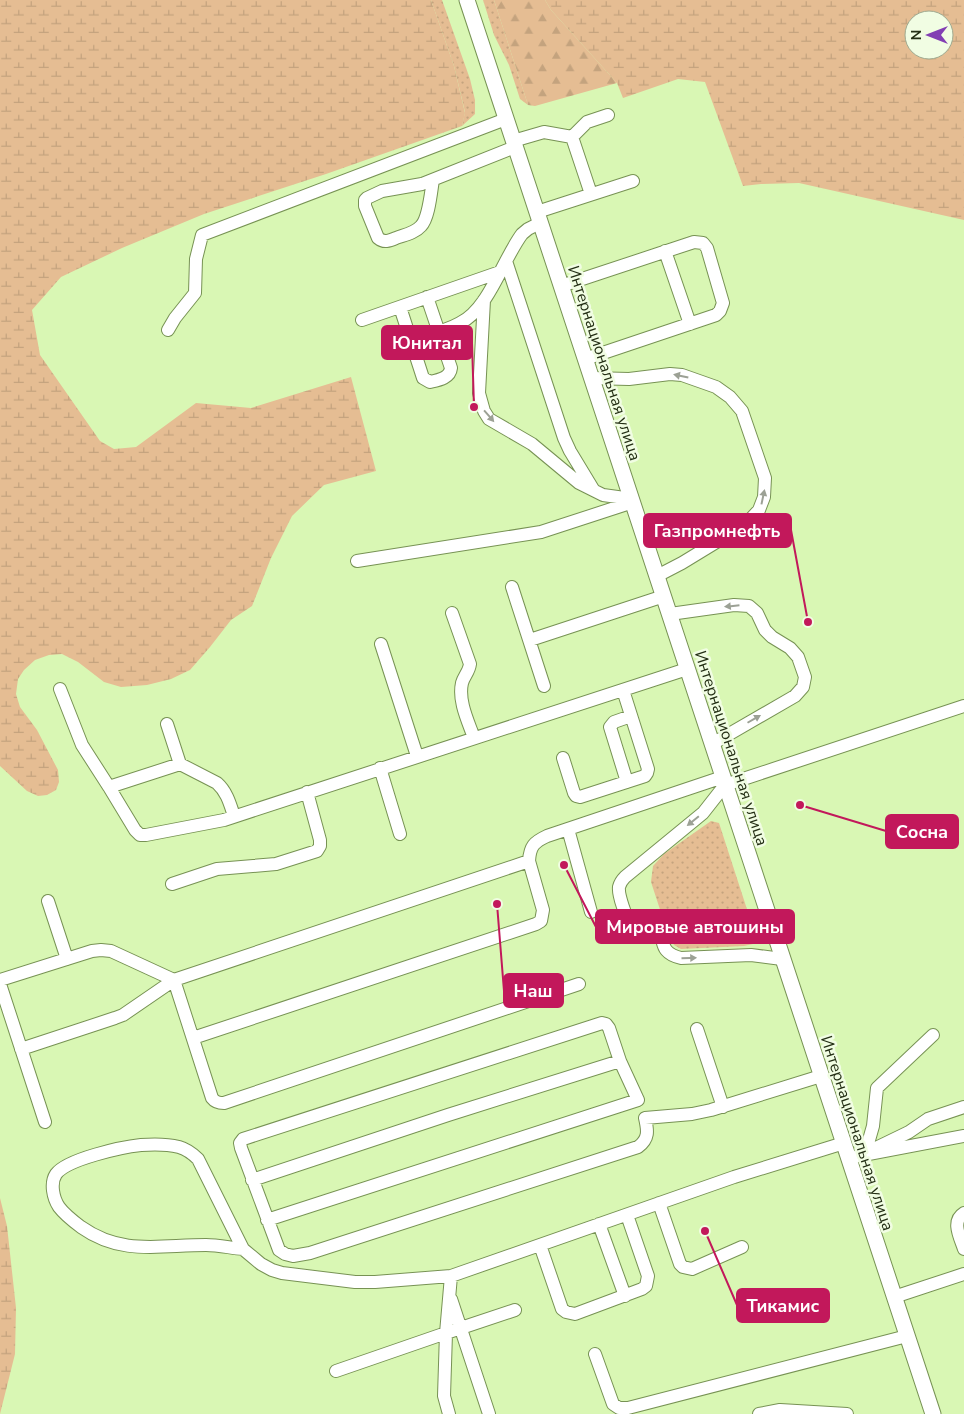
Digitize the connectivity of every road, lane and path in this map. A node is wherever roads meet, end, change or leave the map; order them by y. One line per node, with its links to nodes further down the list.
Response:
1 (467, 0): 3 (main road)
2 (471, 0): 3 (main road)
3 (497, 93): 5 (main road, Интернациональная улица)
4 (608, 115): 6 (lane)
5 (506, 119): 7 (main road, Интернациональная улица); 20 (lane)
6 (572, 137): 7 (lane); 10 (lane)
7 (514, 144): 8 (lane); 11 (main road, Интернациональная улица)
8 (432, 180): 8 (lane)
9 (633, 181): 10 (lane)
10 (590, 194): 11 (lane)
11 (538, 218): 13 (lane); 14 (main road, Интернациональная улица)
12 (666, 251): 14 (lane); 19 (lane); 19 (lane)
13 (503, 267): 15 (lane); 16 (lane); 25 (lane)
14 (561, 286): 23 (main road, Интернациональная улица)
15 (427, 297): 17 (lane); 21 (lane)
16 (484, 300): 21 (lane); 25 (lane, one-way to 25)
17 (400, 307): 18 (lane); 22 (lane)
18 (362, 320)
19 (690, 324): 23 (lane)
20 (168, 330)
21 (438, 331): 22 (lane); 22 (lane)
22 (412, 340)
23 (585, 359): 24 (main road, Интернациональная улица)
24 (591, 378): 26 (main road, Интернациональная улица); 28 (lane, one-way to 24)
25 (594, 491): 26 (lane)
26 (632, 501): 27 (lane); 28 (main road, Интернациональная улица)
27 (357, 561)
28 (657, 576): 30 (main road, Интернациональная улица)
29 (512, 587): 33 (lane)
30 (664, 596): 32 (main road, Интернациональная улица); 33 (lane)
31 (452, 613): 42 (lane)
32 (670, 614): 35 (main road, Интернациональная улица); 43 (lane, one-way to 32)
33 (530, 640): 36 (lane)
34 (381, 644): 44 (lane)
35 (687, 669): 38 (lane); 43 (main road, Интернациональная улица)
36 (544, 686)
37 (60, 690): 50 (lane)
38 (623, 690): 40 (lane); 42 (lane)
39 (964, 706): 48 (lane)
40 (631, 716): 49 (lane); 49 (lane)
41 (166, 724): 46 (lane)
42 (474, 738): 44 (lane)
43 (712, 744): 48 (main road, Интернациональная улица)
44 (417, 756): 47 (lane)
45 (562, 758): 49 (lane)
46 (180, 764): 50 (lane); 52 (lane)
47 (380, 768): 51 (lane); 54 (lane)
48 (724, 781): 53 (lane); 60 (main road, Интернациональная улица); 60 (lane, one-way to 60)
49 (627, 782)
50 (109, 788): 52 (lane)
51 (307, 792): 52 (lane); 56 (lane)
52 (234, 816)
53 (568, 829): 55 (lane); 58 (lane)
54 (400, 834)
55 (529, 861): 61 (lane); 66 (lane)
56 (172, 884)
57 (48, 901): 59 (lane)
58 (591, 912)
59 (67, 959): 61 (lane); 62 (lane)
60 (782, 959): 69 (main road, Интернациональная улица)
61 (174, 980): 66 (lane); 67 (lane)
62 (0, 982): 67 (lane)
63 (580, 984): 66 (lane)
64 (697, 1028): 71 (lane)
65 (933, 1035): 77 (lane)
66 (193, 1038)
67 (21, 1048): 74 (lane)
68 (620, 1061): 70 (lane); 79 (lane); 79 (lane)
69 (821, 1076): 71 (lane); 76 (main road, Интернациональная улица)
70 (638, 1100): 73 (lane); 83 (lane)
71 (723, 1107): 73 (lane)
72 (964, 1107): 77 (lane)
73 (645, 1118): 89 (lane)
74 (45, 1122)
75 (964, 1136): 77 (lane)
76 (844, 1143): 78 (main road, Интернациональная улица); 80 (lane)
77 (865, 1154): 78 (lane)
78 (849, 1160): 95 (main road, Интернациональная улица)
79 (252, 1180): 83 (lane)
80 (659, 1203): 82 (lane); 86 (lane)
81 (964, 1213): 88 (lane)
82 (627, 1214): 84 (lane); 94 (lane)
83 (267, 1220): 89 (lane)
84 (599, 1224): 85 (lane); 94 (lane)
85 (540, 1245): 92 (lane); 94 (lane)
86 (742, 1247)
87 (243, 1249): 87 (lane); 90 (lane)
88 (964, 1249)
89 (282, 1253): 90 (lane)
90 (272, 1270): 92 (lane)
91 (964, 1274): 95 (lane)
92 (451, 1276): 93 (lane)
93 (449, 1294): 97 (lane); 98 (lane)
94 (624, 1296)
95 (894, 1297): 99 (main road, Интернациональная улица)
96 (515, 1310): 97 (lane)
97 (461, 1328): 98 (lane); 103 (lane)
98 (446, 1333): 101 (lane); 102 (lane)
99 (907, 1336): 100 (lane); 107 (main road, Интернациональная улица)
100 (595, 1354)
101 (336, 1371)
102 (449, 1414)
103 (489, 1414)
104 (759, 1414): 105 (lane)
105 (831, 1414): 106 (lane)
106 (847, 1414)
107 (933, 1414)

